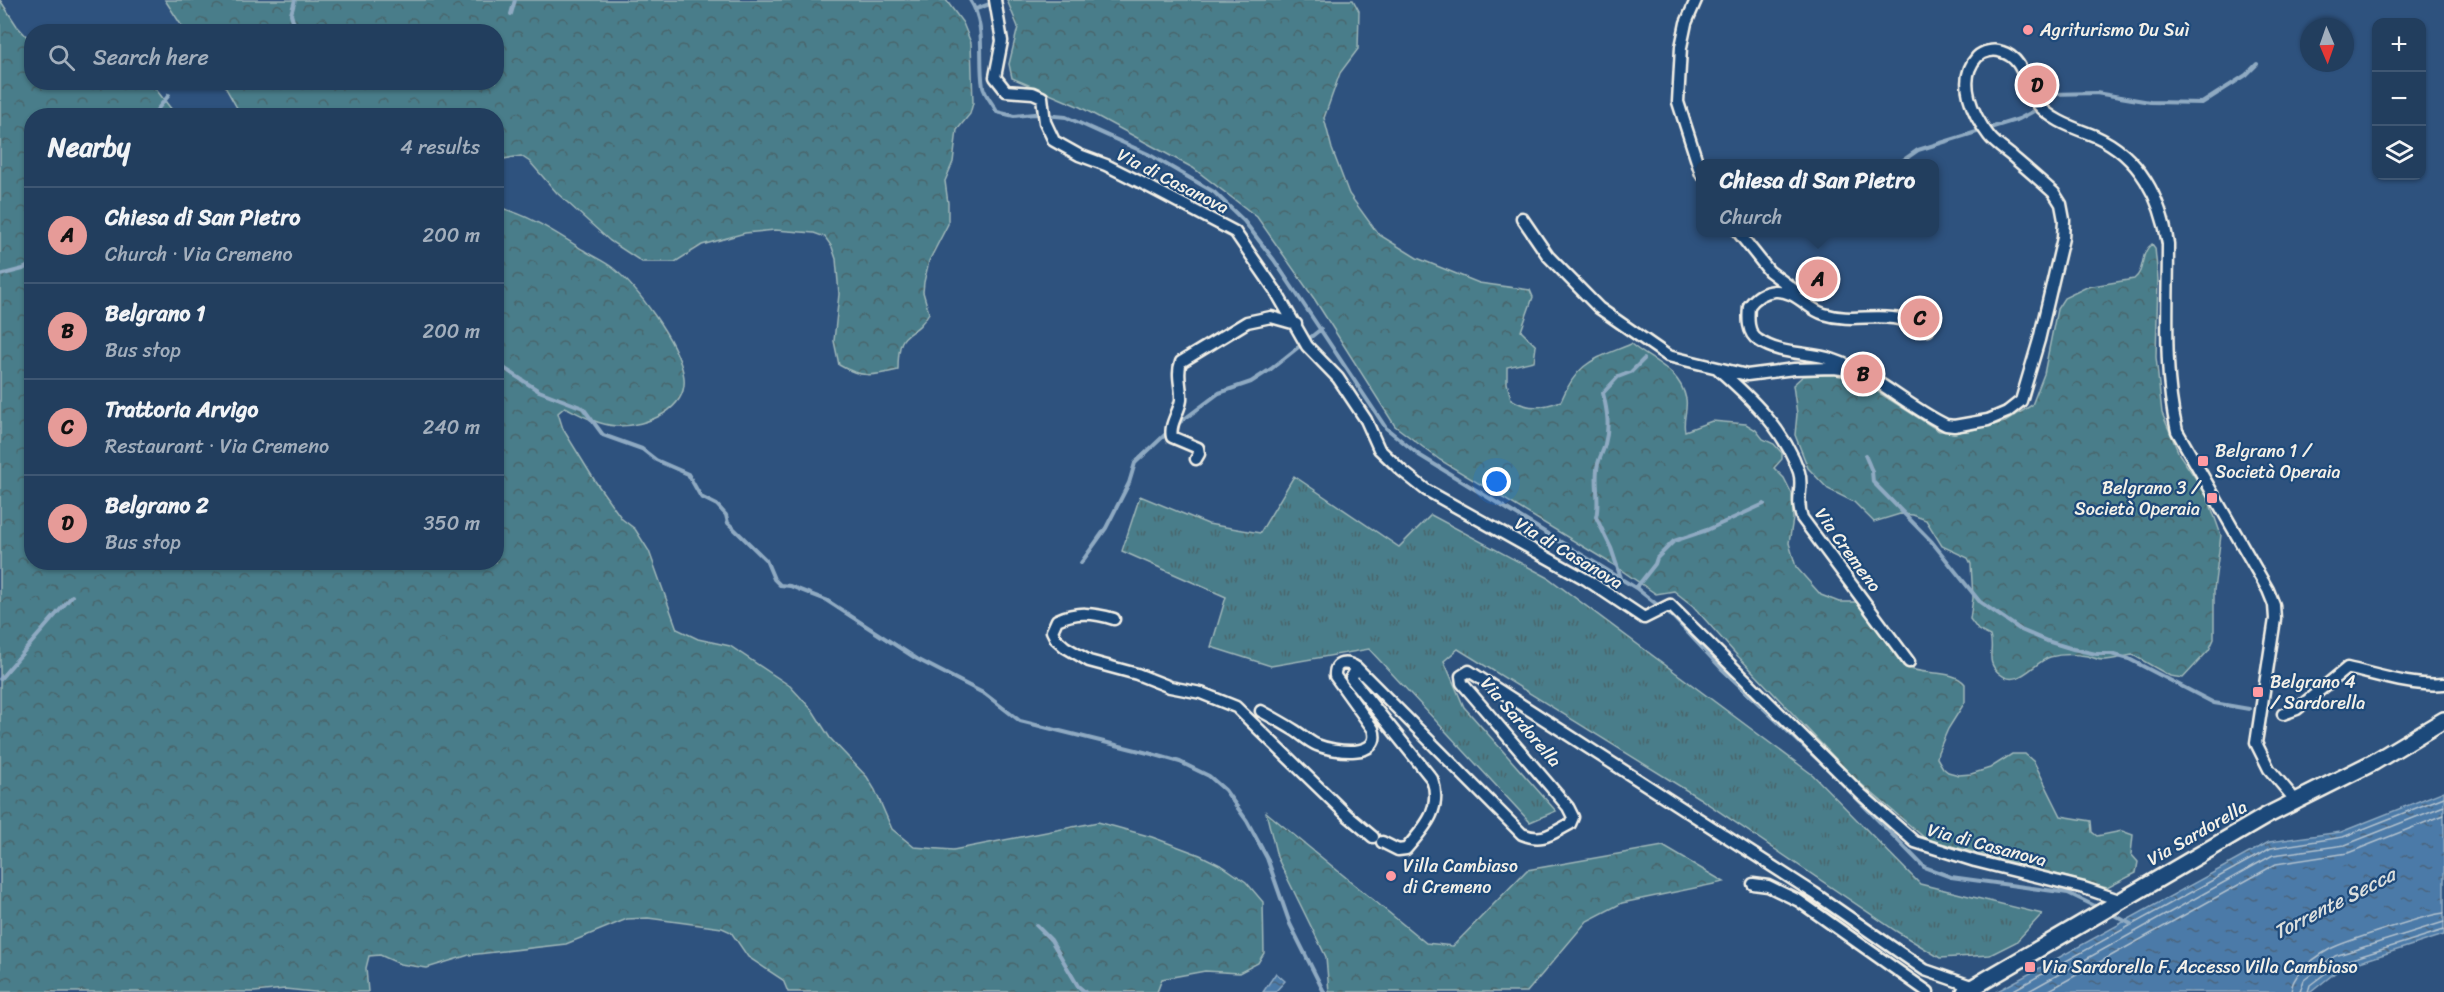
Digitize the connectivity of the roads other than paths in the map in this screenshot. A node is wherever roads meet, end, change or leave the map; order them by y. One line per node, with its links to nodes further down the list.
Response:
1 (995, 0): 7 (street, Via di Casanova)
2 (1696, 0): 3 (street)
3 (1696, 159)
4 (1522, 218): 9 (street, Via Cremeno)
5 (1742, 237): 6 (street)
6 (1799, 298): 8 (street); 10 (street)
7 (1296, 324): 11 (street); 21 (street, Via di Casanova)
8 (1928, 330)
9 (1715, 367): 10 (street, Via Cremeno); 13 (street, Via Cremeno)
10 (1858, 371): 19 (street)
11 (1196, 459)
12 (1114, 619): 14 (street)
13 (1909, 662)
14 (1357, 668): 16 (street); 22 (street, Via Sardorella)
15 (2444, 684): 17 (street)
16 (1261, 711)
17 (2283, 714)
18 (2444, 720): 19 (main road, Via Sardorella)
19 (2296, 801): 21 (main road, Via Sardorella)
20 (1753, 884): 23 (street)
21 (2119, 900): 22 (main road, Via Sardorella)
22 (1970, 990)
23 (1928, 992)

